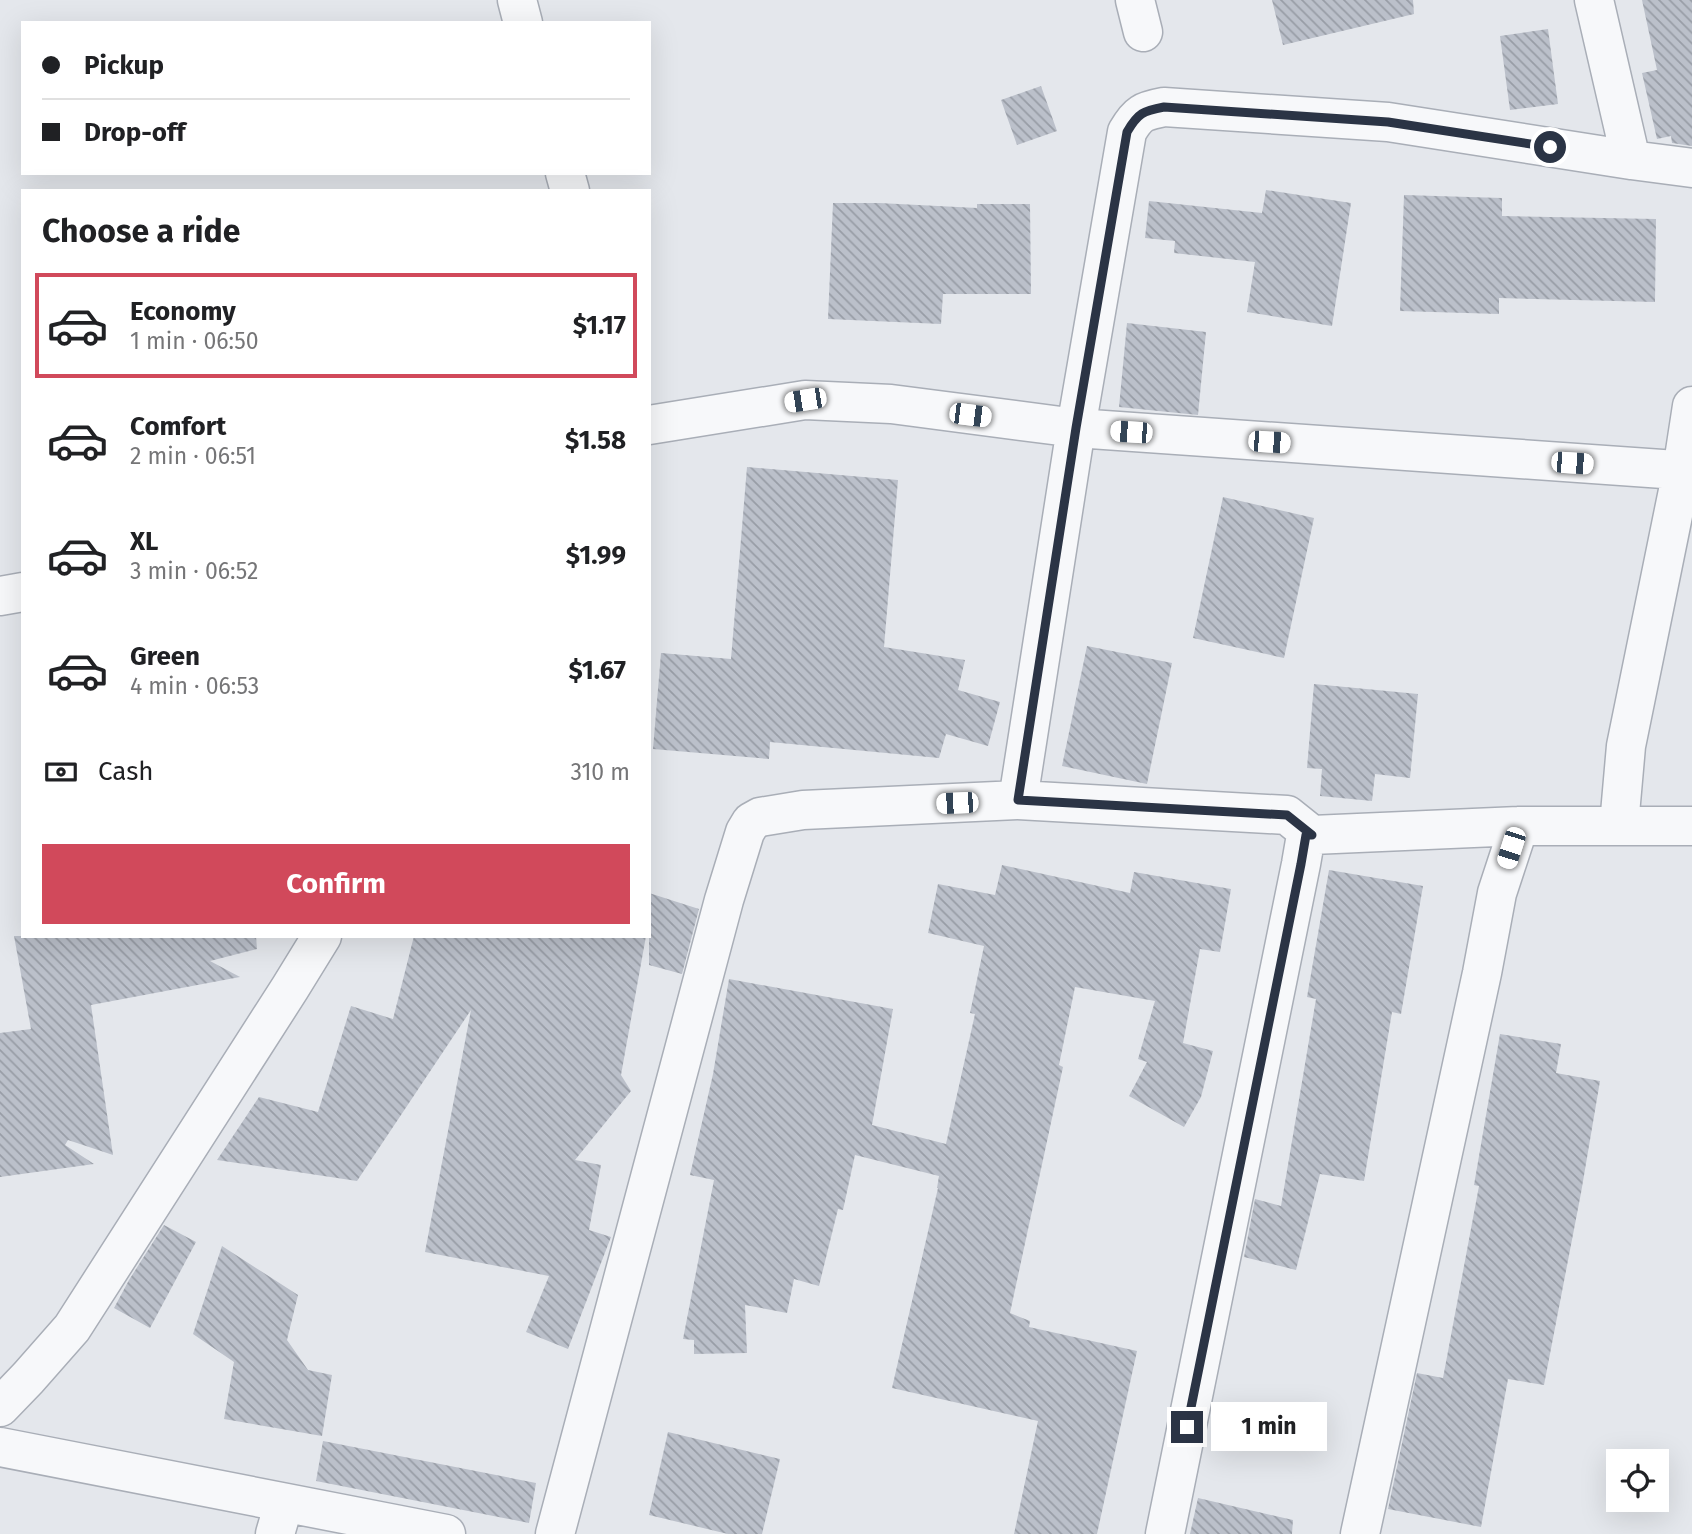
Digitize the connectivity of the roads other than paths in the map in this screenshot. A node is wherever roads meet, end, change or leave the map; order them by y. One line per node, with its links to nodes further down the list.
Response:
1 (517, 0): 3 (street)
2 (1594, 0): 4 (street)
3 (522, 21)
4 (1631, 160): 5 (street); 8 (street)
5 (1692, 167)
6 (1692, 406): 9 (street)
7 (651, 425): 8 (street)
8 (1076, 428): 9 (street); 12 (street)
9 (1687, 471): 13 (street)
10 (21, 592): 11 (street)
11 (0, 596)
12 (1018, 800): 16 (street); 22 (street)
13 (1619, 825): 14 (street); 15 (street)
14 (1519, 826): 16 (street); 24 (street)
15 (1692, 826)
16 (1312, 835): 23 (street)
17 (320, 938): 18 (street)
18 (0, 1407)
19 (0, 1447): 20 (street)
20 (279, 1518): 21 (street)
21 (446, 1534)
22 (555, 1534)
23 (1165, 1534)
24 (1360, 1534)

